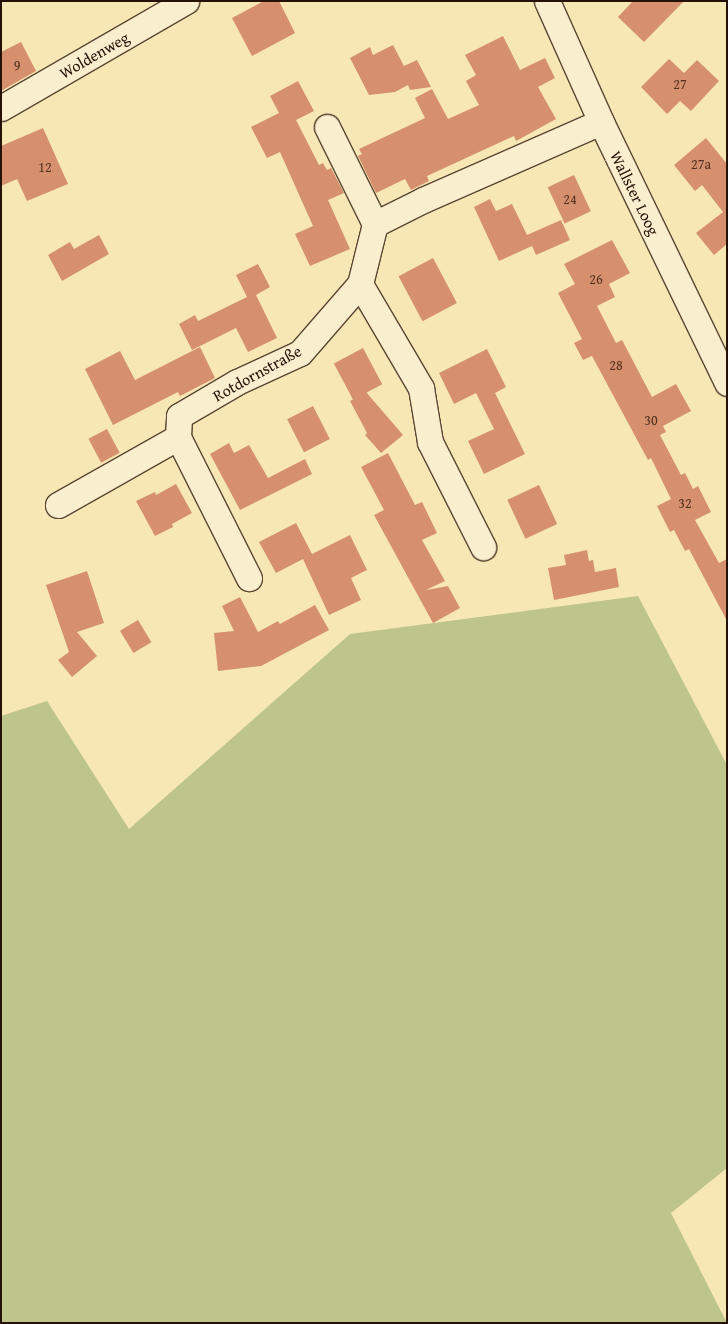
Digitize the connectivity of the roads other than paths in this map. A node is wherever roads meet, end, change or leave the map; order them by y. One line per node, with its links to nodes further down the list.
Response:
1 (186, 1): 3 (street, Woldenweg)
2 (546, 1): 4 (street, Wallster Loog)
3 (1, 108)
4 (601, 122): 6 (street); 8 (street, Wallster Loog)
5 (327, 127): 6 (street)
6 (375, 224): 7 (street, Rotdornstraße)
7 (360, 284): 9 (street, Rotdornstraße); 11 (street)
8 (727, 383)
9 (178, 437): 10 (street); 12 (street)
10 (58, 505)
11 (483, 547)
12 (249, 578)

